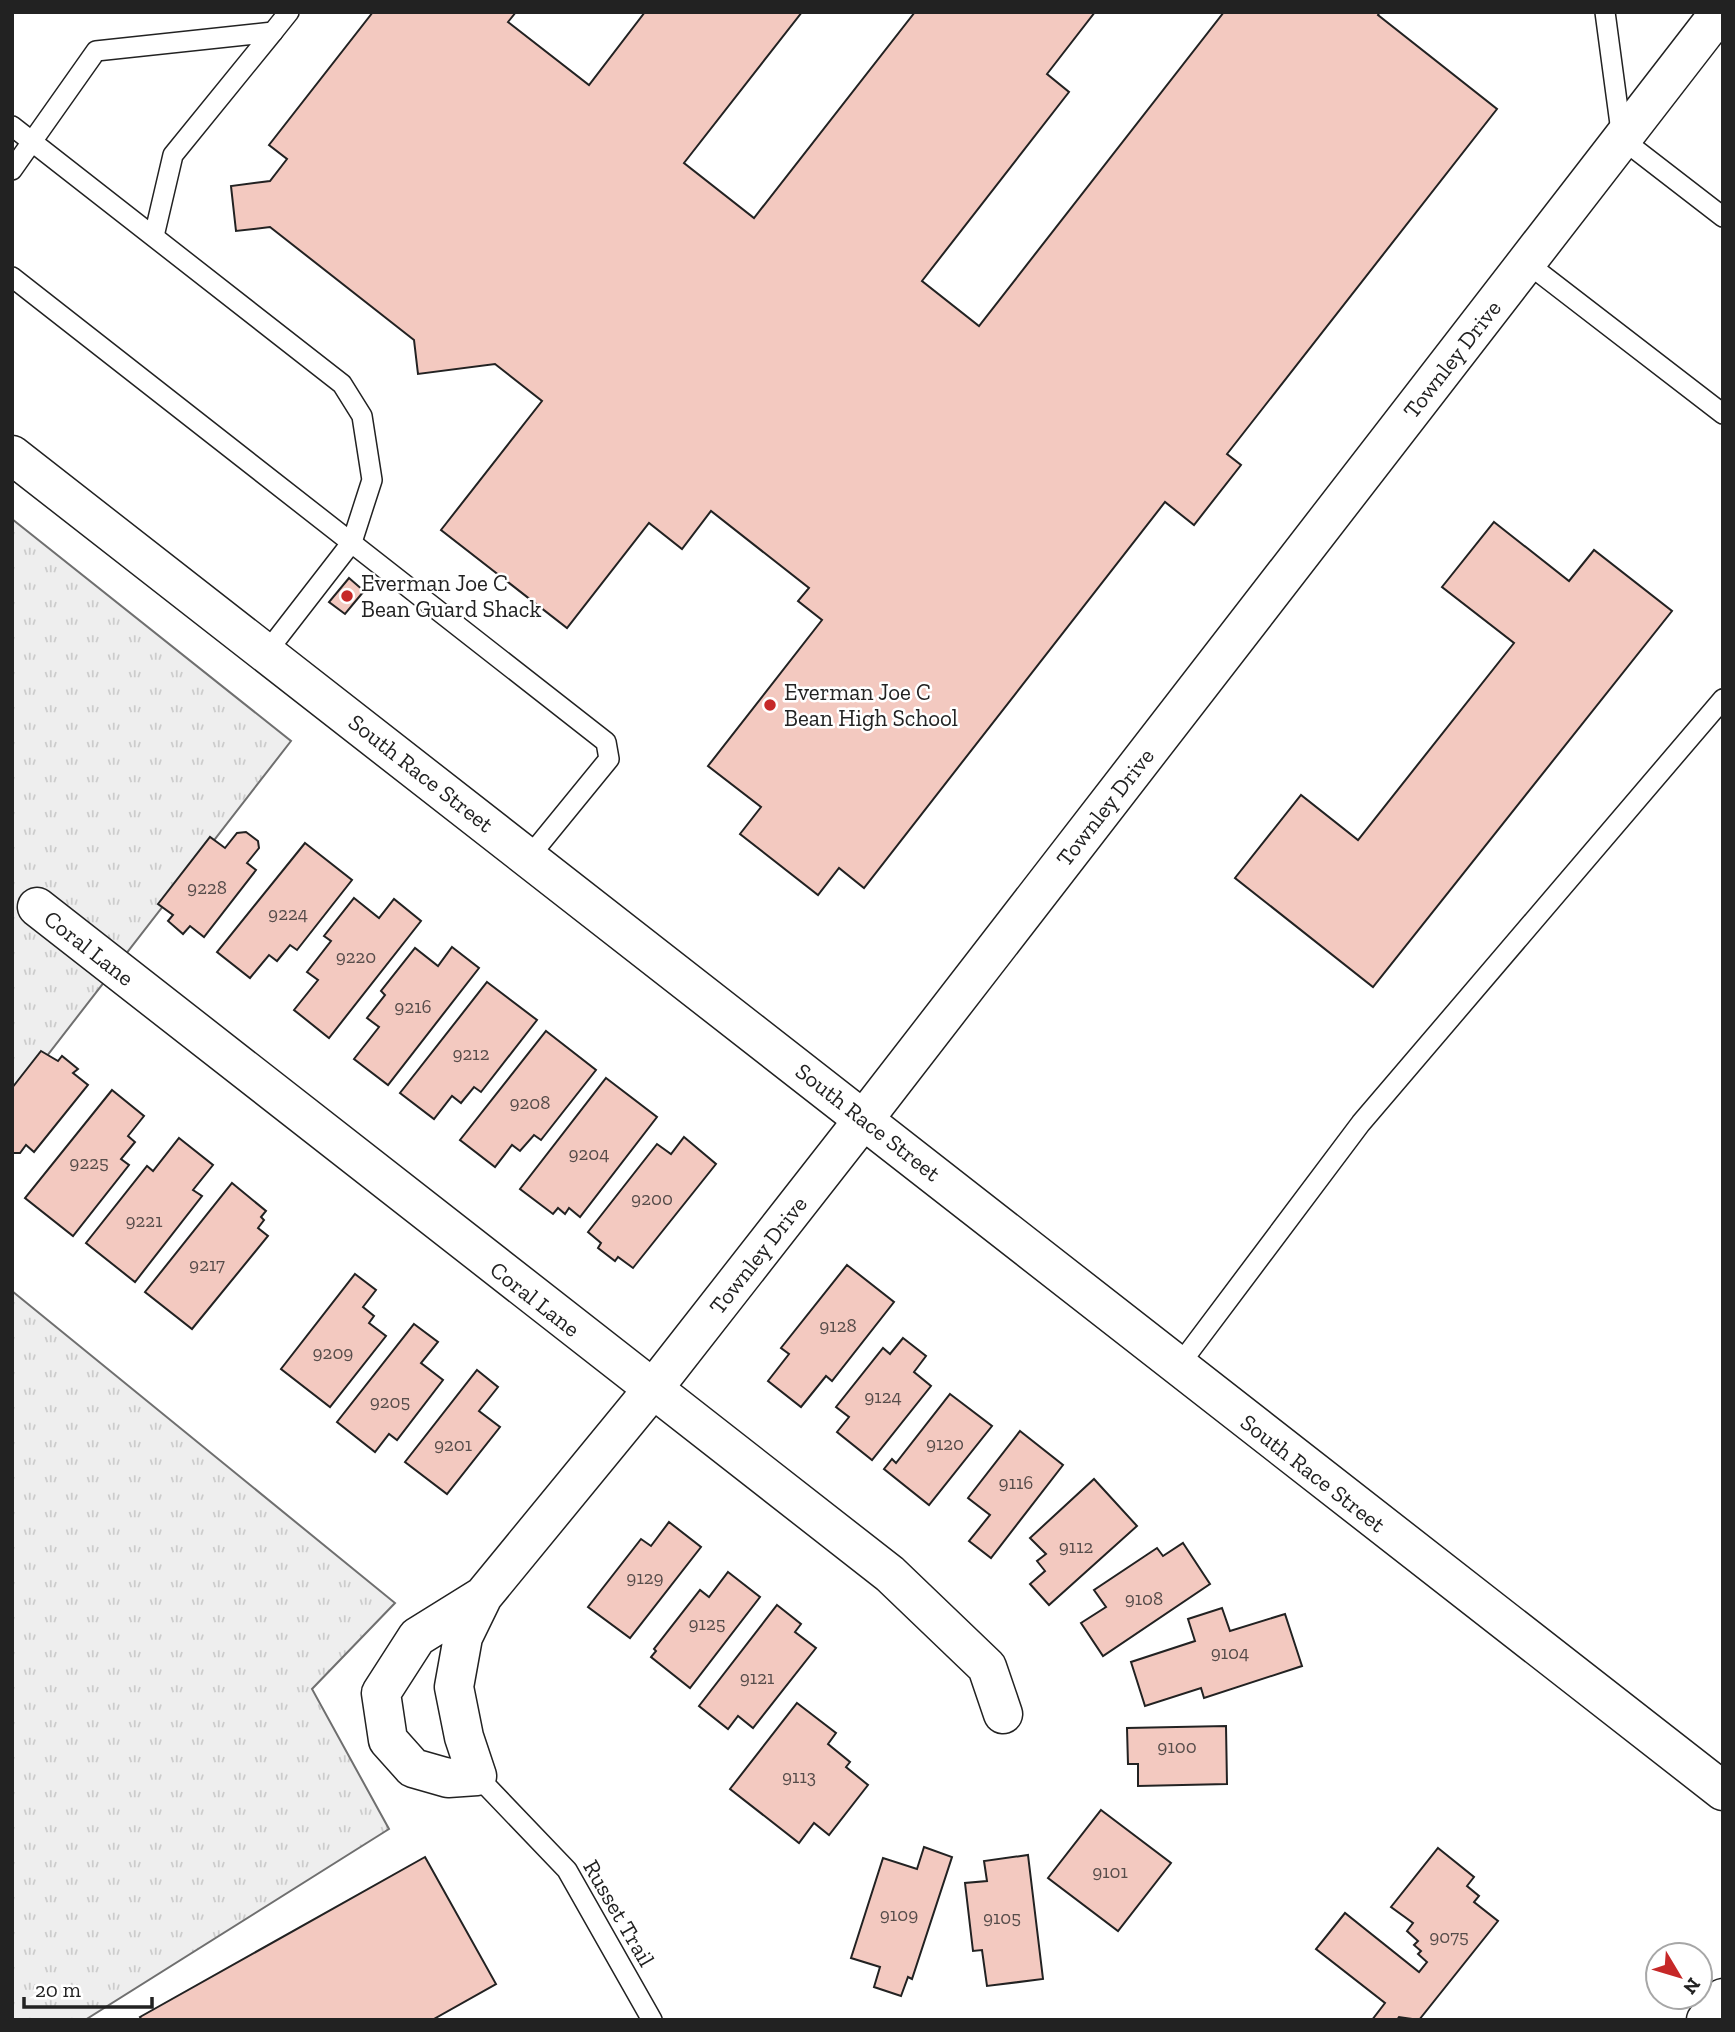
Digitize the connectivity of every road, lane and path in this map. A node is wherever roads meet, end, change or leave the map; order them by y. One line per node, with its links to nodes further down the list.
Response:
1 (289, 12): 4 (lane)
2 (1605, 12): 6 (lane)
3 (1720, 12): 6 (street, Townley Drive)
4 (273, 32): 7 (lane); 10 (lane)
5 (12, 126): 7 (lane)
6 (1622, 139): 9 (lane); 11 (street, Townley Drive)
7 (34, 143): 8 (lane); 10 (lane)
8 (12, 170)
9 (1723, 217)
10 (154, 236): 15 (lane)
11 (1527, 262): 13 (lane); 20 (street, Townley Drive)
12 (12, 277): 15 (lane)
13 (1723, 414)
14 (12, 455): 16 (street, South Race Street)
15 (352, 542): 16 (lane); 18 (lane)
16 (267, 653): 18 (street, South Race Street)
17 (1723, 699): 21 (lane)
18 (529, 857): 20 (street, South Race Street)
19 (37, 907): 22 (street, Coral Lane)
20 (864, 1118): 21 (street, South Race Street); 22 (street, Townley Drive)
21 (1177, 1368): 26 (street, South Race Street)
22 (652, 1390): 23 (street, Townley Drive); 24 (street, Coral Lane)
23 (483, 1596): 25 (street, Townley Drive); 25 (street, Townley Drive)
24 (1003, 1714)
25 (477, 1776): 28 (lane, Russet Trail)
26 (1723, 1791)
27 (1723, 1998): 29 (street)
28 (650, 2019)
29 (1706, 2020)

